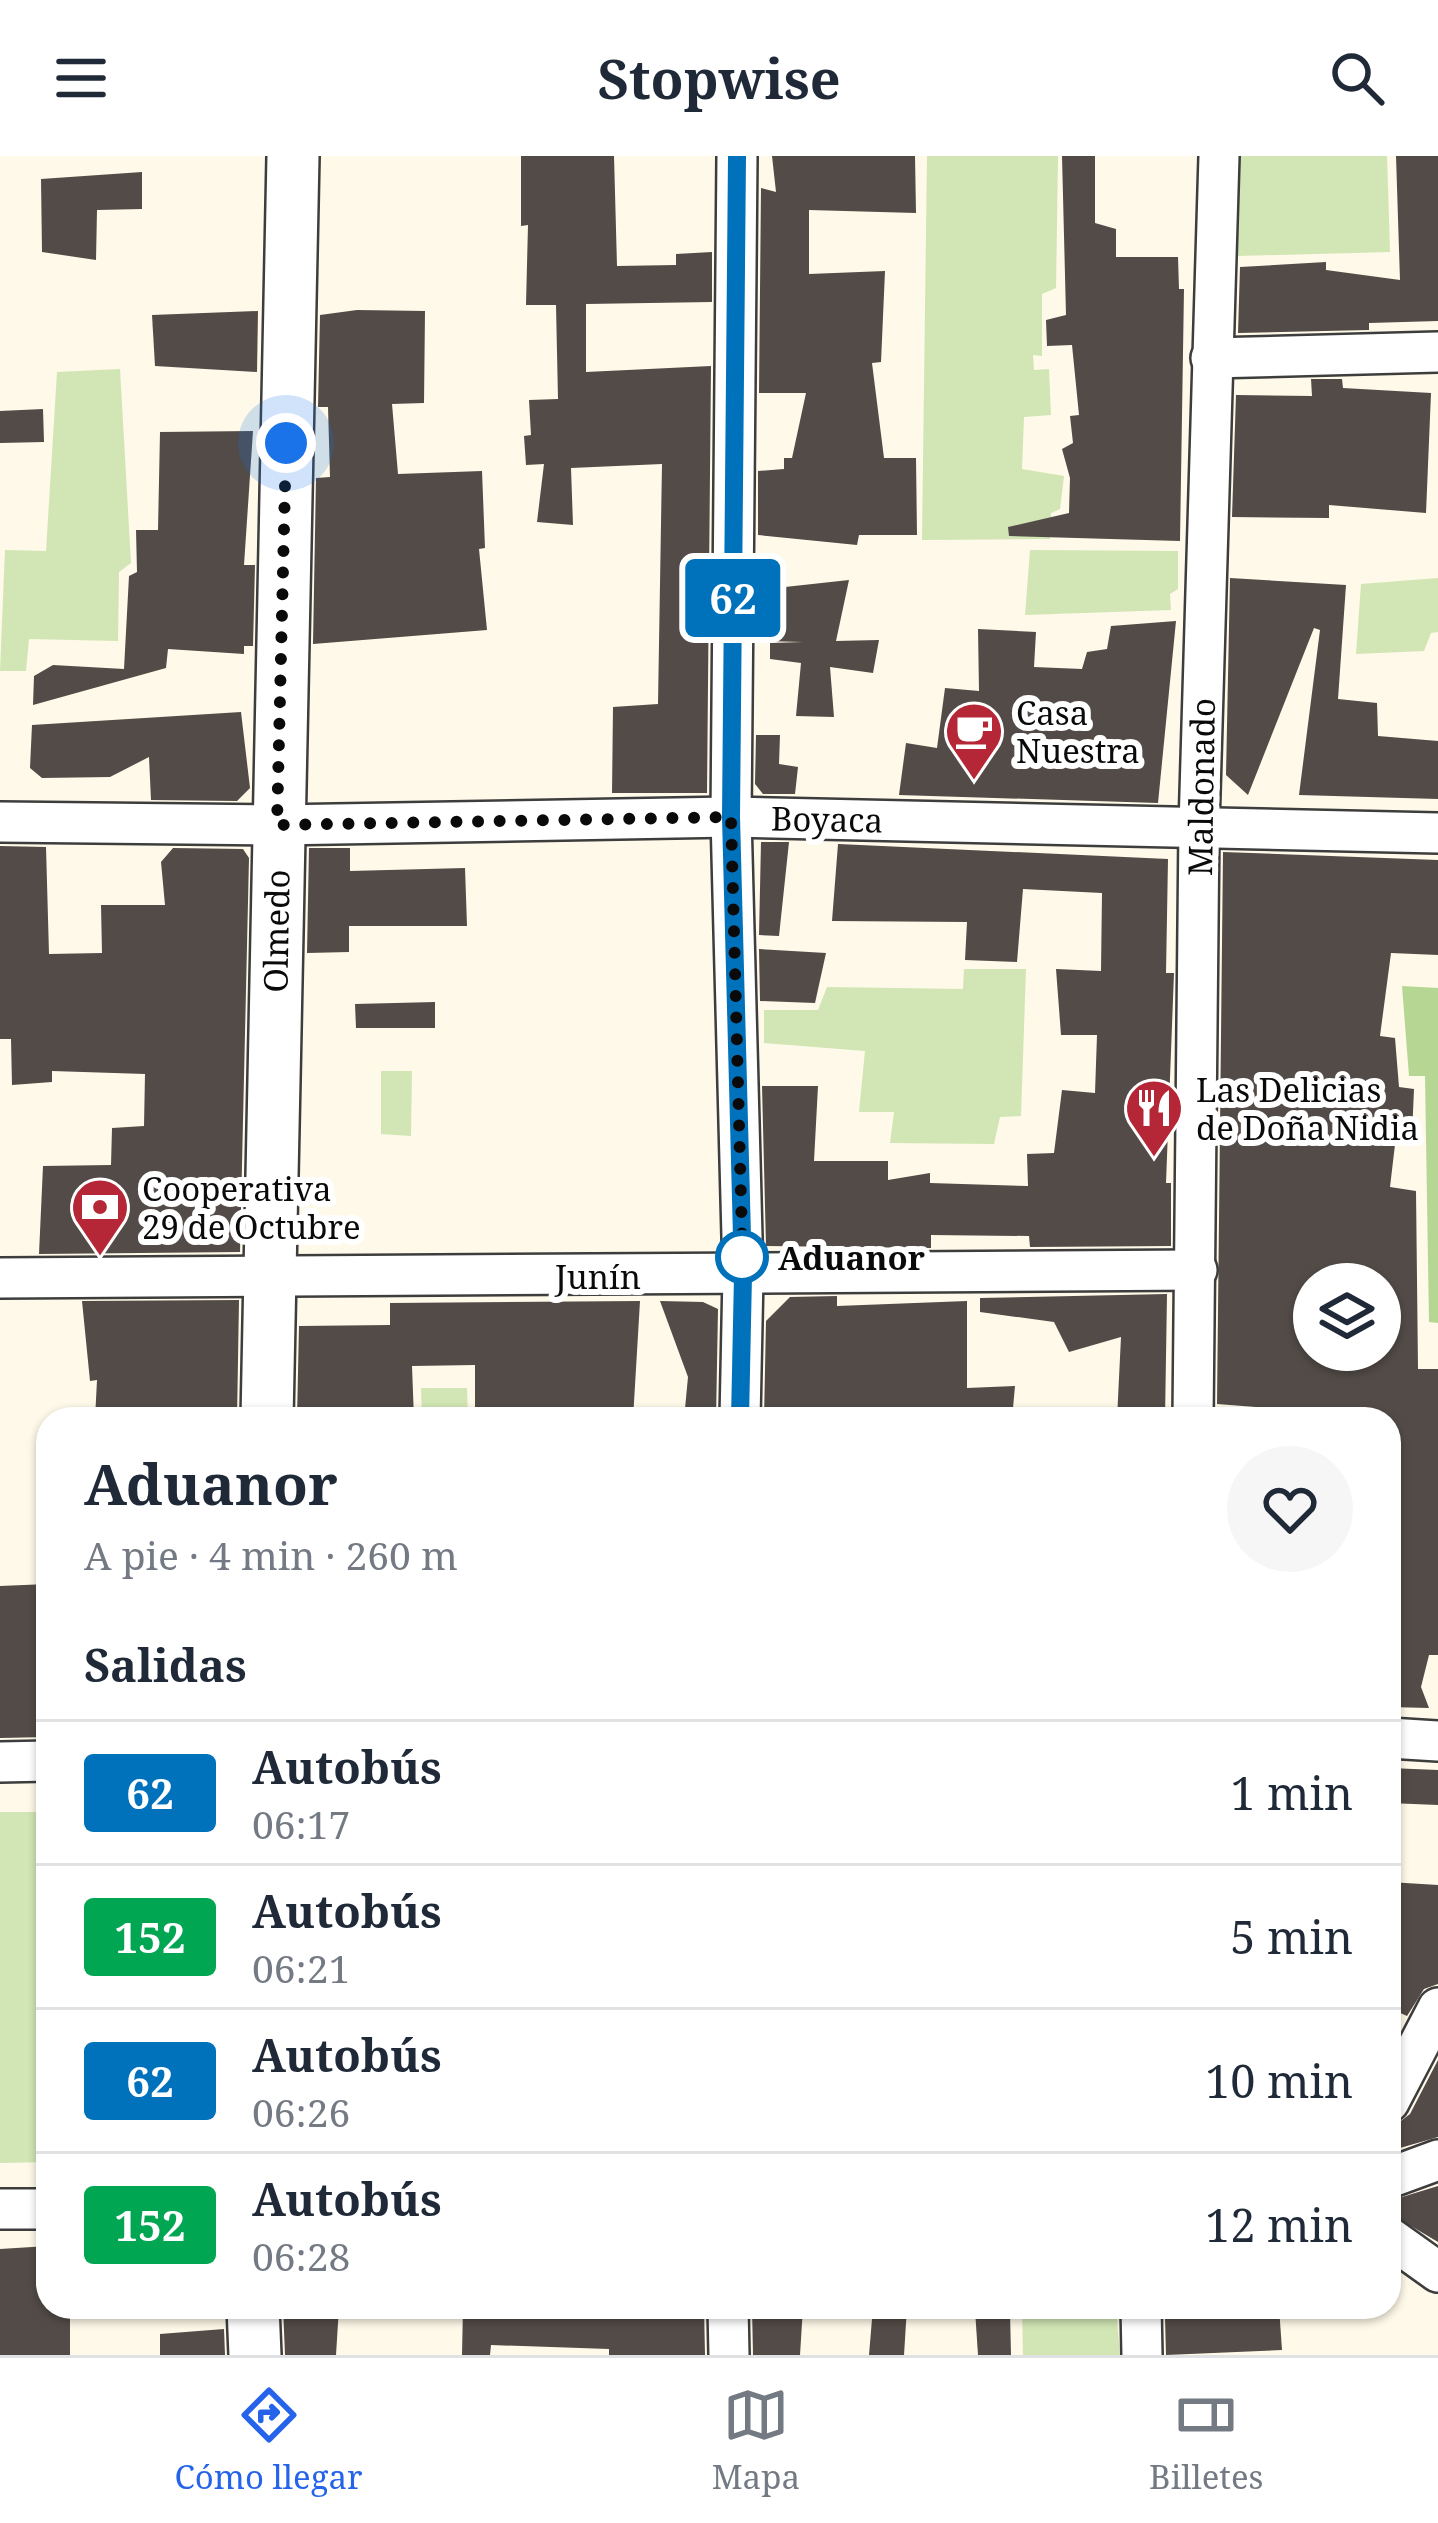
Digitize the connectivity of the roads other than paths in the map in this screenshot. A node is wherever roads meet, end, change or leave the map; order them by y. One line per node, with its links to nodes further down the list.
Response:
1 (293, 156): 8 (street, Olmedo)
2 (737, 156): 6 (street)
3 (1219, 156): 5 (street, Maldonado)
4 (1438, 352): 5 (street)
5 (1210, 358): 9 (street, Maldonado)
6 (731, 817): 8 (street, Boyaca); 9 (street, Boyaca); 12 (street)
7 (0, 822): 8 (street, Boyaca)
8 (277, 825): 14 (street, Olmedo)
9 (1199, 826): 10 (street, Boyaca); 11 (street, Maldonado)
10 (1438, 833)
11 (1197, 1270): 12 (street, Junín); 17 (street, Maldonado)
12 (743, 1275): 14 (street, Junín); 16 (street)
13 (0, 1278): 14 (street, Junín)
14 (271, 1278): 15 (street, Olmedo)
15 (267, 1407)
16 (740, 1407)
17 (1193, 1407)
18 (1401, 1739): 19 (street)
19 (1438, 1741)
20 (36, 1761): 21 (street)
21 (0, 1762)
22 (1438, 2008): 23 (street)
23 (1401, 2079)
24 (1438, 2160): 25 (street)
25 (1401, 2174)
26 (0, 2209): 27 (street)
27 (36, 2209)
28 (1401, 2246): 29 (street)
29 (1438, 2272)
30 (254, 2319): 33 (street)
31 (728, 2319): 34 (street)
32 (1141, 2319): 35 (street)
33 (255, 2355)
34 (729, 2355)
35 (1142, 2355)

